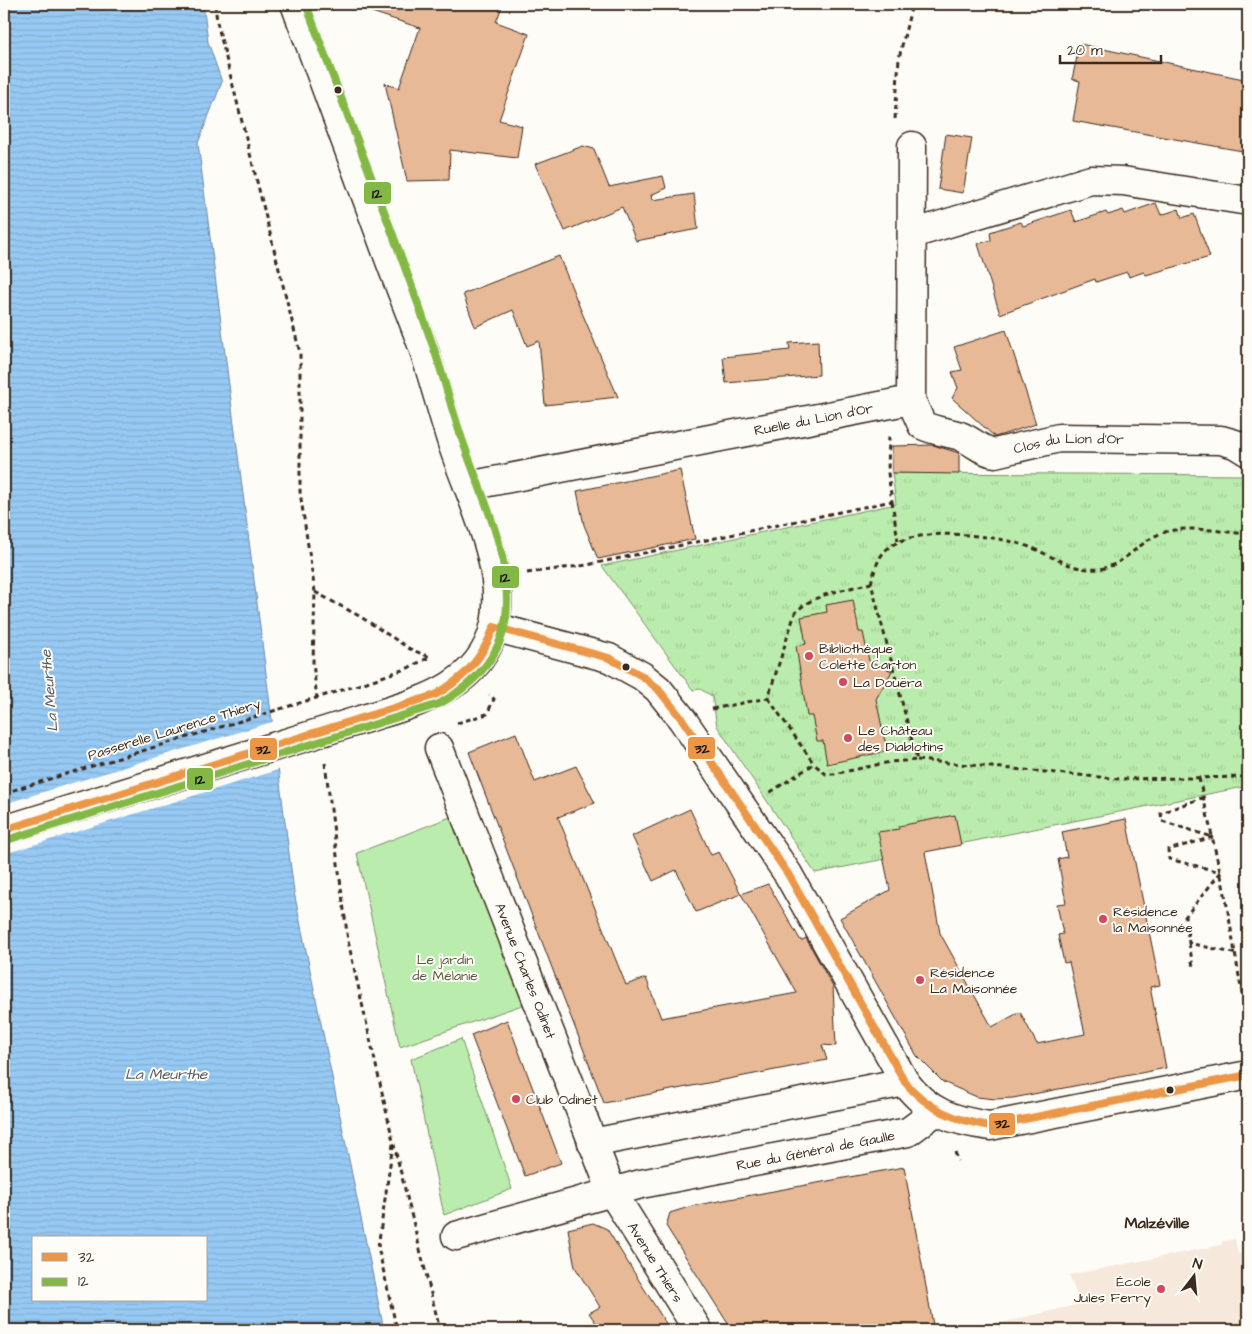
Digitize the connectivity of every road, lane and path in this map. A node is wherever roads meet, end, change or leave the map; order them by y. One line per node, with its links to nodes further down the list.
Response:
1 (215, 4): 15 (path)
2 (296, 4): 9 (street)
3 (912, 4): 4 (path)
4 (912, 146): 6 (street)
5 (1248, 201): 6 (street)
6 (912, 234): 7 (street)
7 (900, 402): 8 (street, Clos du Lion d'Or); 9 (street, Ruelle du Lion d'Or); 10 (path)
8 (1248, 452)
9 (468, 486): 13 (street)
10 (892, 501): 12 (path); 13 (path)
11 (1248, 534): 12 (path)
12 (898, 542): 14 (path)
13 (496, 577): 16 (street)
14 (871, 583): 17 (path); 22 (path)
15 (315, 592): 18 (path); 26 (path, Passerelle Laurence Thiery, bridge)
16 (494, 627): 19 (street); 29 (street, bridge)
17 (768, 698): 19 (path); 23 (path)
18 (318, 701)
19 (682, 719): 28 (street)
20 (439, 748): 40 (street, Avenue Charles Odinet)
21 (325, 760): 39 (path)
22 (917, 760): 23 (path); 25 (path)
23 (814, 764): 28 (path)
24 (1248, 777): 25 (path)
25 (1199, 778): 27 (path)
26 (4, 793)
27 (1204, 797): 30 (path); 30 (path)
28 (745, 811): 37 (street)
29 (4, 830)
30 (1213, 838): 31 (path); 31 (path)
31 (1221, 872): 32 (path); 33 (path)
32 (1190, 943): 33 (path); 34 (path)
33 (1237, 954): 35 (path)
34 (1193, 967)
35 (1248, 1029)
36 (1248, 1075): 38 (street)
37 (905, 1082): 38 (street); 40 (street)
38 (935, 1112): 41 (street, Rue du Général de Gaulle)
39 (393, 1141): 43 (path); 44 (path)
40 (592, 1143): 41 (street, Avenue Charles Odinet)
41 (612, 1192): 42 (street, Rue du Général de Gaulle); 45 (street, Avenue Thiers)
42 (456, 1236)
43 (398, 1330)
44 (440, 1330)
45 (698, 1330)

